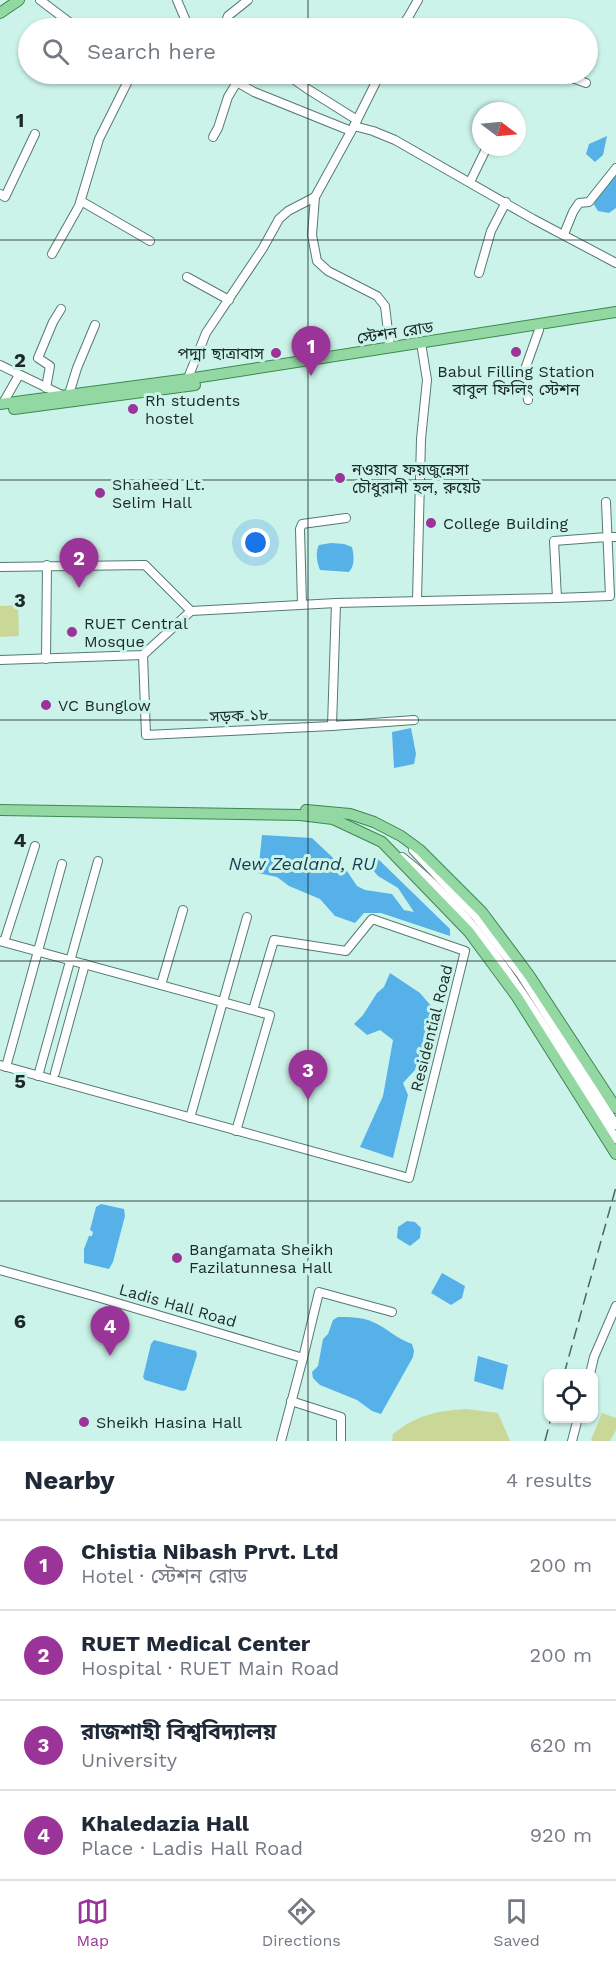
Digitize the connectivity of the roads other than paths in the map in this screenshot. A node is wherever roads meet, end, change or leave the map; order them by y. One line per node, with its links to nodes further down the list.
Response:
1 (19, 0): 6 (main road)
2 (40, 0): 7 (street)
3 (177, 0): 8 (street)
4 (248, 0): 9 (street)
5 (418, 0): 10 (street)
6 (0, 13)
7 (64, 18)
8 (185, 18)
9 (227, 18)
10 (408, 18)
11 (126, 84): 24 (street)
12 (236, 84): 18 (street)
13 (240, 84): 16 (street)
14 (300, 84): 16 (street)
15 (375, 84): 16 (street)
16 (354, 126): 21 (street); 23 (street)
17 (35, 134): 22 (street)
18 (213, 137)
19 (483, 156): 21 (street)
20 (616, 168): 26 (street)
21 (470, 182): 25 (street)
22 (0, 194)
23 (315, 197): 32 (street); 38 (street)
24 (81, 201): 27 (street); 28 (street)
25 (506, 202): 26 (street); 30 (street)
26 (564, 234): 29 (street)
27 (150, 241)
28 (52, 254)
29 (616, 263)
30 (479, 273)
31 (187, 277): 32 (street)
32 (229, 300): 42 (street)
33 (62, 309): 43 (street)
34 (616, 312): 38 (main road, স্টেশন রোড)
35 (616, 319): 37 (main road, স্টেশন রোড)
36 (95, 325): 44 (street)
37 (539, 330): 39 (main road, স্টেশন রোড); 45 (street)
38 (390, 348): 42 (main road, স্টেশন রোড)
39 (422, 350): 42 (main road, স্টেশন রোড); 53 (street)
40 (0, 365): 41 (street)
41 (19, 375): 43 (street); 46 (street)
42 (186, 383): 44 (main road, স্টেশন রোড); 46 (main road, স্টেশন রোড)
43 (46, 388): 44 (street)
44 (65, 395): 46 (main road, স্টেশন রোড)
45 (528, 400)
46 (1, 406)
47 (606, 501): 49 (street)
48 (346, 519): 55 (street)
49 (612, 537): 52 (street); 52 (street)
50 (47, 565): 51 (street); 56 (street); 58 (street)
51 (0, 567)
52 (557, 598): 53 (street)
53 (417, 600): 54 (street)
54 (336, 603): 55 (street); 61 (street)
55 (302, 604): 56 (street)
56 (191, 611): 57 (street)
57 (143, 655): 58 (street); 61 (street, সড়ক ১৮)
58 (46, 659): 59 (street)
59 (0, 660)
60 (414, 720): 61 (street, সড়ক ১৮)
61 (332, 726)
62 (0, 804): 64 (main road)
63 (0, 810): 65 (main road)
64 (401, 836): 69 (street); 82 (main road)
65 (382, 842): 69 (street); 87 (main road)
66 (35, 846): 72 (street)
67 (98, 861): 74 (street)
68 (62, 864): 73 (street)
69 (423, 867): 84 (street); 86 (street)
70 (183, 910): 76 (street)
71 (247, 917): 77 (street)
72 (2, 942): 73 (street)
73 (37, 952): 74 (street); 79 (street)
74 (70, 960): 75 (street); 81 (street)
75 (85, 964): 76 (street); 80 (street)
76 (161, 985): 77 (street)
77 (223, 1002): 78 (street); 83 (street)
78 (253, 1010): 85 (street); 85 (street, Residential Road)
79 (3, 1066): 81 (street)
80 (55, 1073)
81 (38, 1076): 83 (street)
82 (616, 1108)
83 (190, 1118): 85 (street)
84 (616, 1125)
85 (236, 1131)
86 (616, 1139)
87 (616, 1154)
88 (0, 1270): 91 (street, Ladis Hall Road)
89 (616, 1306): 92 (street)
90 (393, 1312): 91 (street)
91 (303, 1358): 93 (street)
92 (591, 1369)
93 (291, 1401): 95 (street); 96 (street)
94 (577, 1423): 97 (street)
95 (281, 1441)
96 (341, 1441)
97 (572, 1441)

